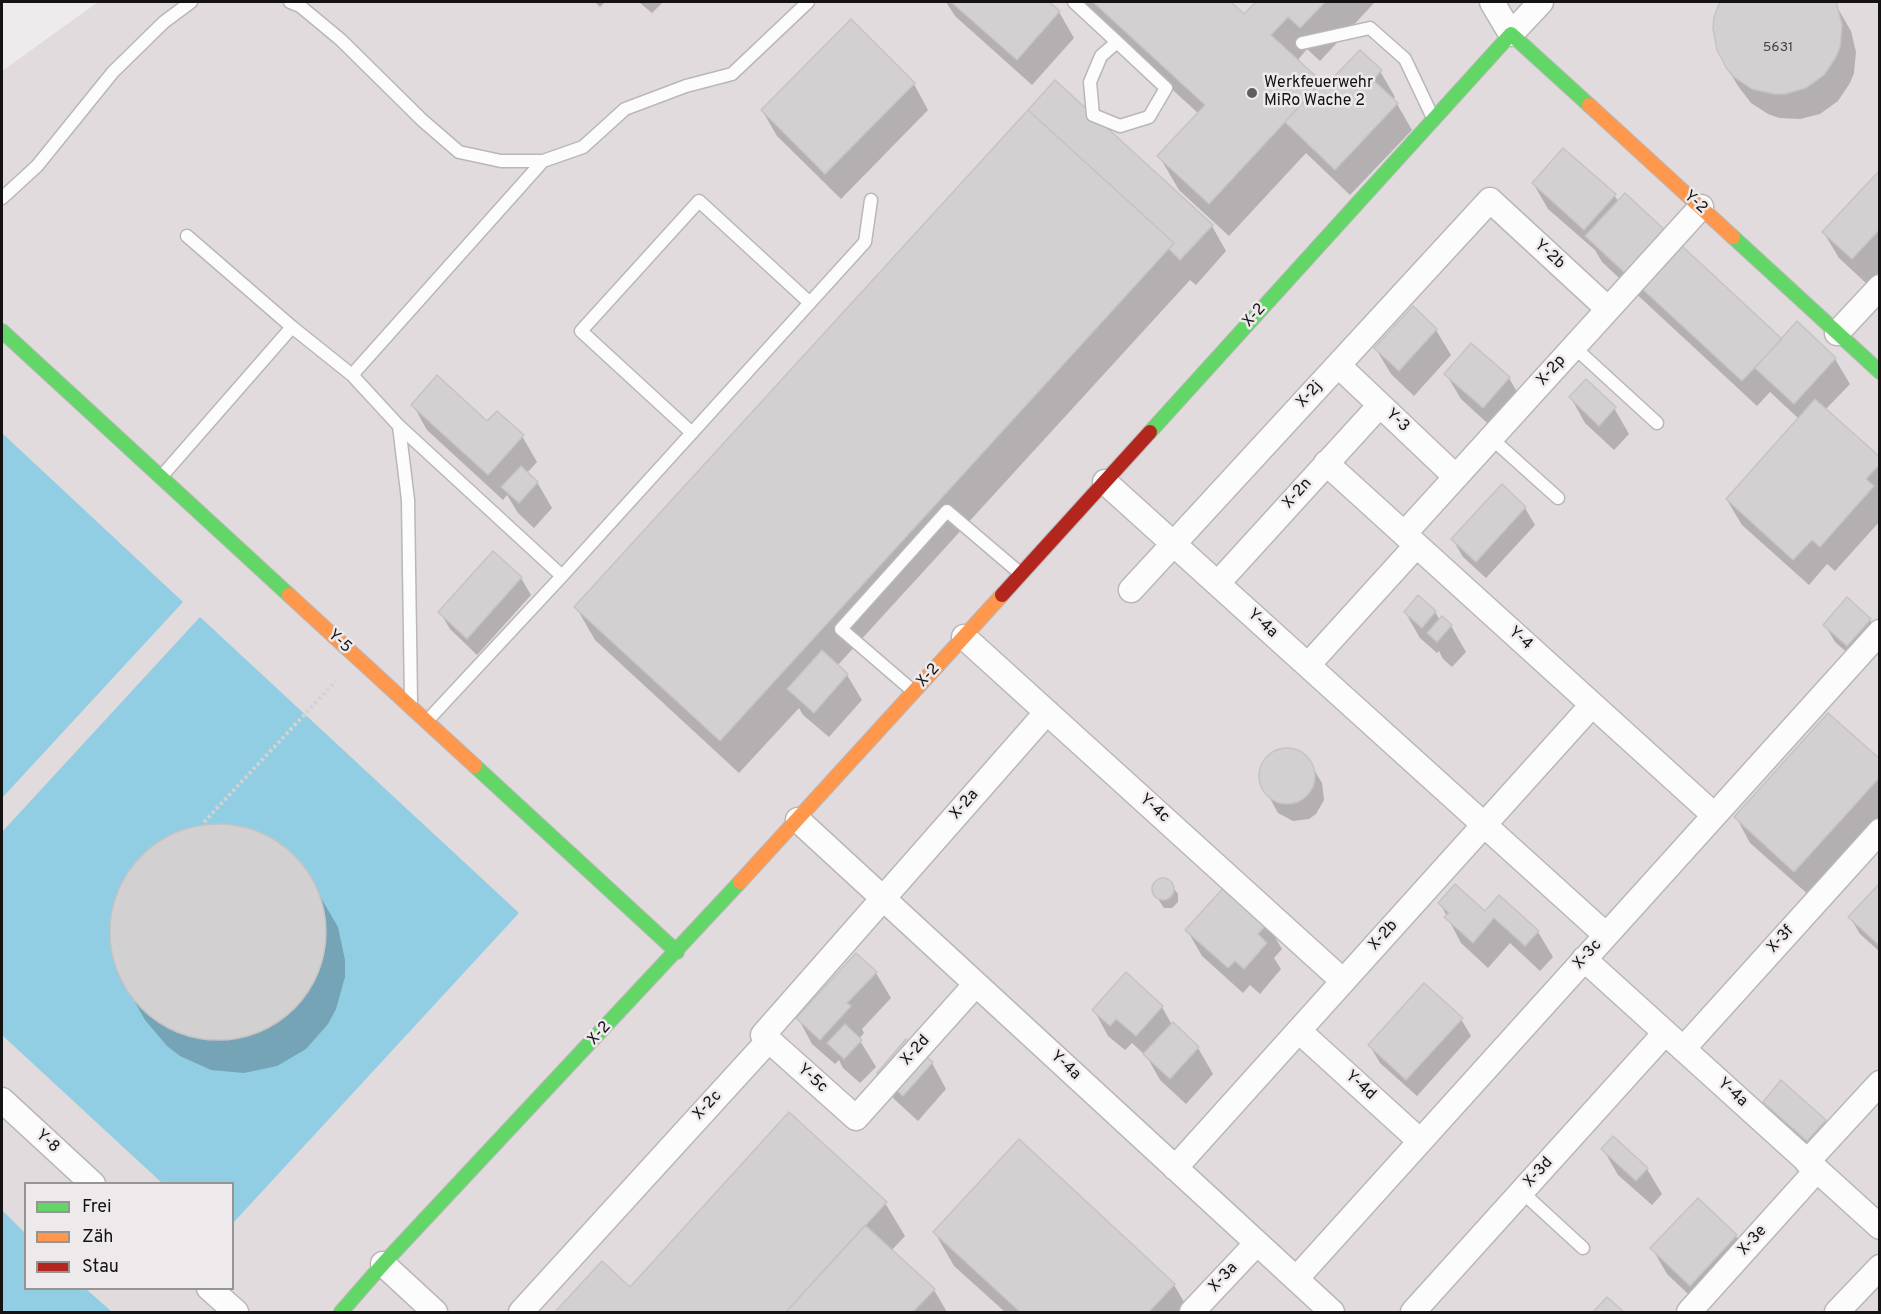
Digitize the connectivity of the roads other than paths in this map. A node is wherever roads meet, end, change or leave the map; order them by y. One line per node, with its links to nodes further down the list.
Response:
1 (191, 2): 12 (lane)
2 (290, 2): 11 (lane)
3 (808, 2): 11 (lane)
4 (1074, 2): 8 (lane)
5 (1492, 2): 7 (street)
6 (1541, 2): 7 (street, X-2)
7 (1511, 34): 10 (street, X-2); 15 (street, Y-2)
8 (1117, 42): 8 (lane)
9 (1302, 43): 10 (lane)
10 (1433, 119): 35 (street, X-2)
11 (543, 161): 26 (lane)
12 (2, 198)
13 (871, 200): 18 (lane)
14 (1490, 200): 19 (street, Y-2b); 24 (street, X-2j)
15 (1701, 207): 19 (street, X-2p); 22 (street, Y-2)
16 (188, 236): 20 (lane)
17 (1880, 286): 22 (street)
18 (810, 303): 30 (lane); 30 (lane)
19 (1608, 309): 23 (street, X-2p)
20 (292, 327): 26 (lane); 34 (lane)
21 (2, 331): 34 (street, Y-5)
22 (1837, 333): 25 (street, Y-2)
23 (1574, 347): 28 (lane); 31 (street, X-2p)
24 (1338, 365): 27 (street, Y-3); 38 (street, X-2j)
25 (1880, 372)
26 (352, 375): 29 (lane)
27 (1380, 405): 32 (street, X-2n); 33 (street, Y-3)
28 (1658, 423)
29 (399, 426): 40 (lane); 48 (lane)
30 (692, 433): 40 (lane)
31 (1491, 438): 33 (street, X-2p); 36 (lane)
32 (1326, 463): 37 (street, Y-4); 41 (street, X-2n)
33 (1456, 477): 37 (street, X-2p)
34 (161, 478): 48 (street, Y-5)
35 (1105, 482): 38 (street, Y-4a); 39 (street, X-2)
36 (1558, 498)
37 (1410, 540): 45 (street, X-2p); 47 (street, Y-4)
38 (1174, 544): 41 (street, Y-4a); 42 (street, X-2j)
39 (1021, 574): 44 (street, X-2); 46 (lane)
40 (562, 576): 50 (lane)
41 (1218, 583): 45 (street, Y-4a)
42 (1131, 590)
43 (1880, 632): 51 (street, X-3c)
44 (964, 637): 46 (street, X-2); 49 (street, Y-4c)
45 (1308, 666): 53 (street, Y-4a)
46 (914, 692): 52 (street, X-2)
47 (1592, 705): 51 (street, Y-4); 53 (street, X-2b)
48 (411, 708): 50 (street, Y-5)
49 (1047, 712): 55 (street, X-2a); 59 (street, Y-4c)
50 (427, 722): 57 (street, Y-5)
51 (1714, 815): 56 (street, X-3c)
52 (798, 820): 55 (street, Y-4a); 57 (street, X-2)
53 (1484, 825): 56 (street, Y-4a); 59 (street, X-2b)
54 (1880, 831): 64 (street, X-3f)
55 (883, 898): 60 (street, Y-4a); 63 (street, X-2c)
56 (1606, 935): 58 (street, X-3c)
57 (677, 952): 76 (street, X-2)
58 (1584, 959): 62 (street, Y-4a); 68 (street, X-3c)
59 (1344, 981): 61 (street, X-2b)
60 (976, 984): 67 (street, X-2d); 70 (street, Y-4a)
61 (1299, 1031): 68 (street, Y-4d); 70 (street, X-2b)
62 (1665, 1033): 64 (street, Y-4a); 72 (street, X-3d)
63 (769, 1040): 67 (street, Y-5c); 83 (street, X-2c)
64 (1683, 1049): 69 (street, Y-4a)
65 (1880, 1083): 69 (street, X-3e)
66 (2, 1100): 71 (street, Y-8)
67 (856, 1118)
68 (1420, 1141): 78 (street, X-3c)
69 (1812, 1166): 73 (street, Y-4a); 87 (street, X-3e)
70 (1175, 1168): 74 (street, Y-4a)
71 (91, 1182)
72 (1522, 1192): 75 (lane); 86 (street, X-3d)
73 (1880, 1227)
74 (1257, 1243): 78 (street, Y-4a); 84 (street, X-3a)
75 (1583, 1248)
76 (383, 1264): 81 (street, X-2); 82 (street)
77 (1880, 1267): 88 (street)
78 (1296, 1279): 85 (street, Y-4a)
79 (211, 1290): 80 (street)
80 (236, 1312)
81 (341, 1312)
82 (435, 1312)
83 (521, 1312)
84 (1192, 1312)
85 (1332, 1312)
86 (1413, 1312)
87 (1689, 1312)
88 (1837, 1312)

